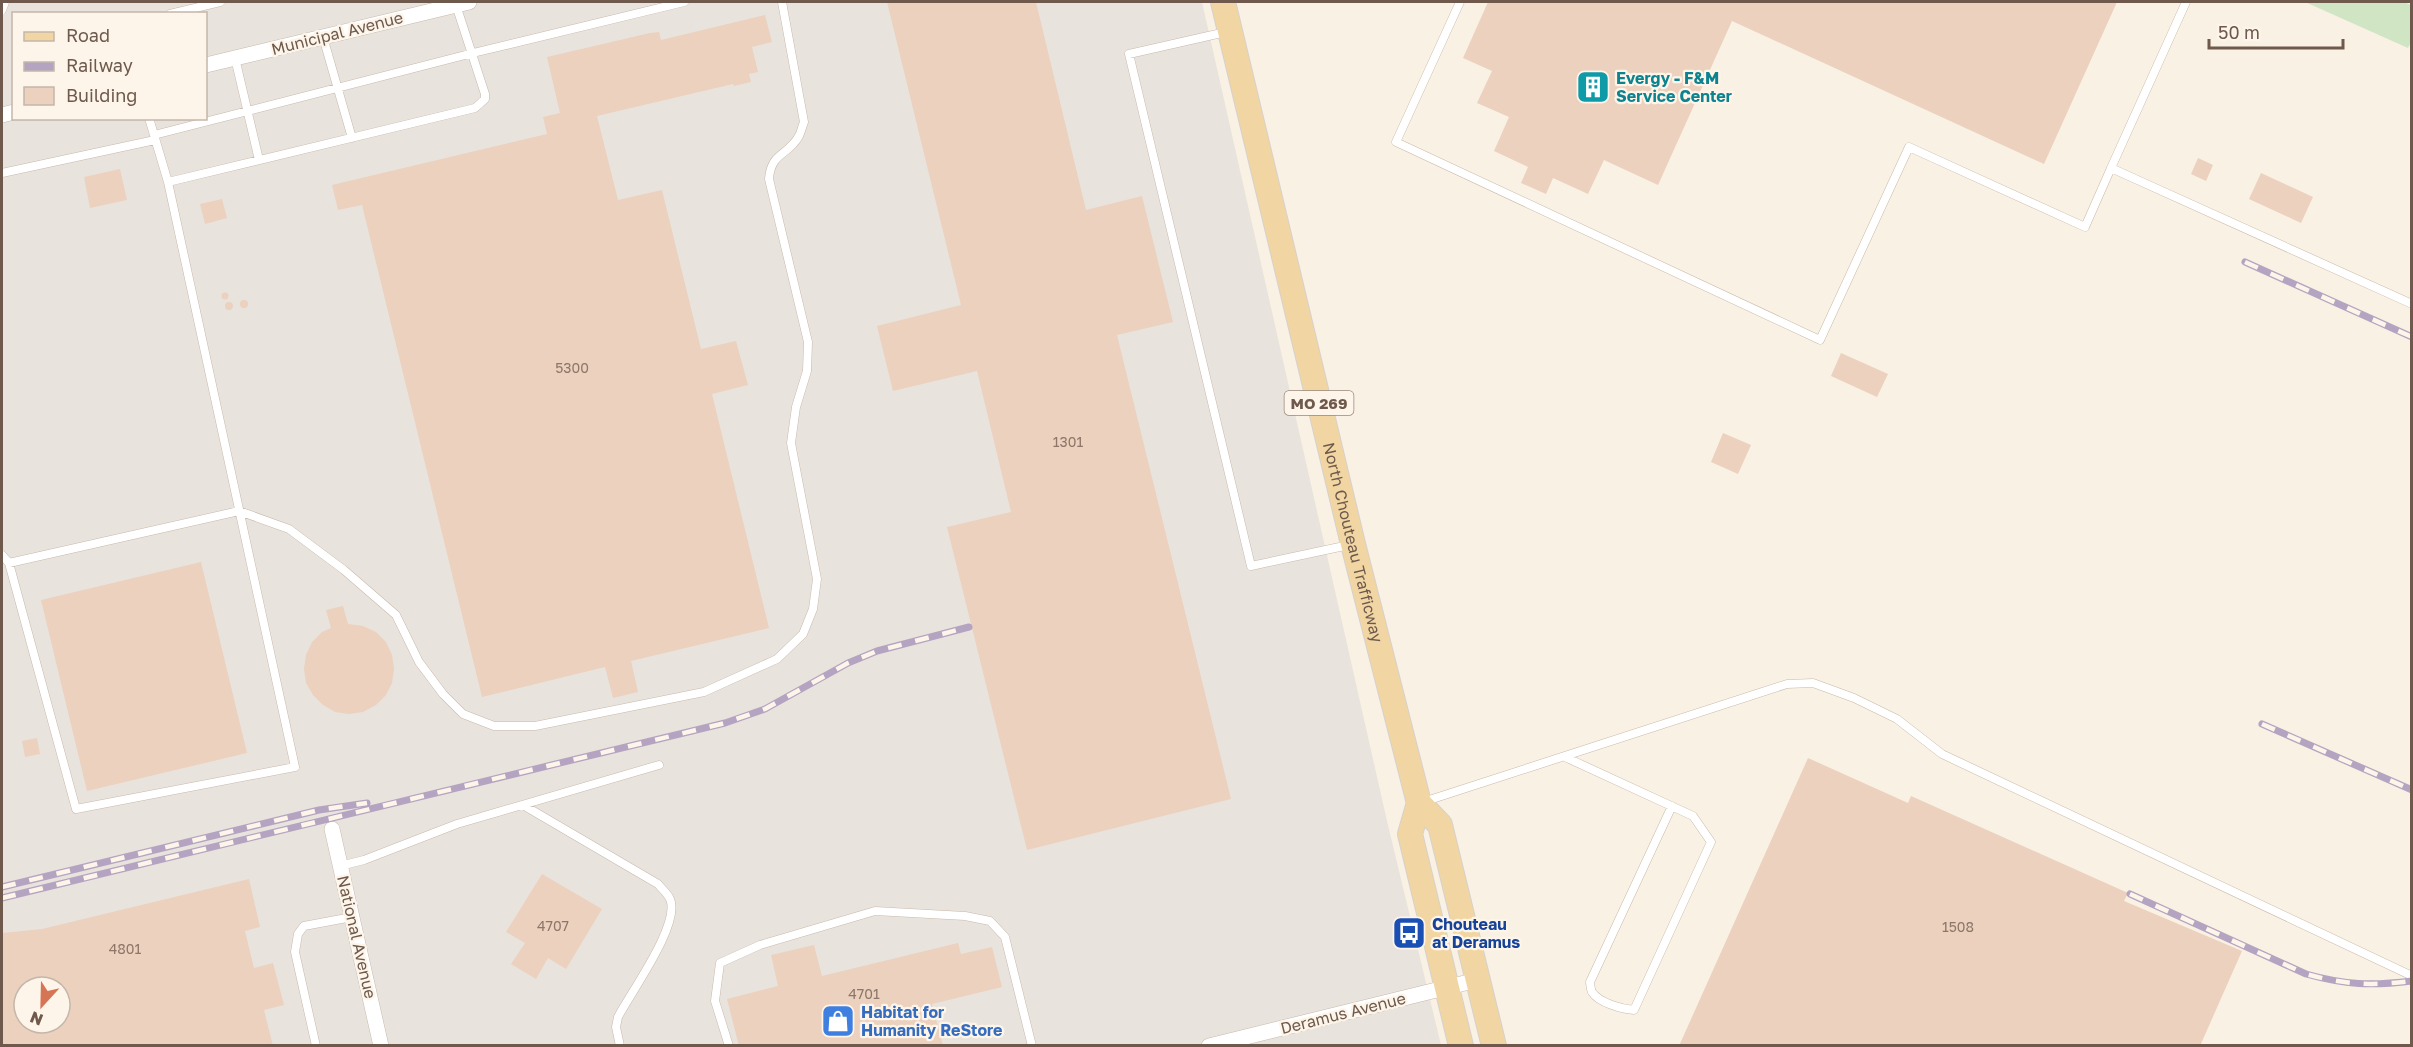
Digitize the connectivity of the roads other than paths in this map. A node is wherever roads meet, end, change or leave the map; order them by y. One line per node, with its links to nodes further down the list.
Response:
1 (5, 2): 9 (lane)
2 (220, 2): 10 (lane)
3 (684, 2): 13 (lane)
4 (782, 2): 26 (lane)
5 (1223, 2): 11 (main road, North Chouteau Trafficway / MO 269)
6 (1460, 2): 22 (lane)
7 (2186, 2): 22 (lane)
8 (462, 3): 12 (street, Municipal Avenue); 13 (lane)
9 (2, 10)
10 (178, 12)
11 (1230, 31): 27 (main road, North Chouteau Trafficway / MO 269); 27 (lane)
12 (323, 37): 14 (street, Municipal Avenue); 16 (lane)
13 (473, 53): 16 (lane); 20 (lane)
14 (235, 58): 15 (street, Municipal Avenue); 17 (lane)
15 (207, 65)
16 (337, 88): 17 (lane); 20 (lane)
17 (247, 111): 19 (lane); 21 (lane)
18 (150, 120): 19 (lane)
19 (155, 137): 23 (lane); 24 (lane)
20 (352, 138): 21 (lane)
21 (259, 160): 24 (lane)
22 (2111, 168): 25 (lane)
23 (2, 173)
24 (168, 182): 26 (lane)
25 (2412, 304)
26 (239, 511): 29 (lane); 29 (lane)
27 (1353, 544): 32 (main road, North Chouteau Trafficway / MO 269)
28 (2, 555): 29 (lane)
29 (9, 563)
30 (1564, 757): 32 (lane); 34 (lane); 38 (lane)
31 (659, 765): 33 (lane)
32 (1419, 803): 39 (main road, North Chouteau Trafficway / MO 269); 40 (main road)
33 (524, 805): 36 (lane); 43 (lane)
34 (1672, 806): 34 (lane)
35 (332, 829): 36 (street, National Avenue)
36 (340, 866): 37 (street, National Avenue)
37 (352, 917): 41 (lane); 42 (street, National Avenue)
38 (2412, 976)
39 (1477, 980): 40 (street, Deramus Avenue); 48 (main road, North Chouteau Trafficway / MO 269)
40 (1447, 987): 46 (street, Deramus Avenue); 47 (main road)
41 (316, 1046)
42 (381, 1046)
43 (620, 1046)
44 (729, 1046): 45 (lane)
45 (1032, 1046)
46 (1209, 1046)
47 (1461, 1046)
48 (1494, 1046)

